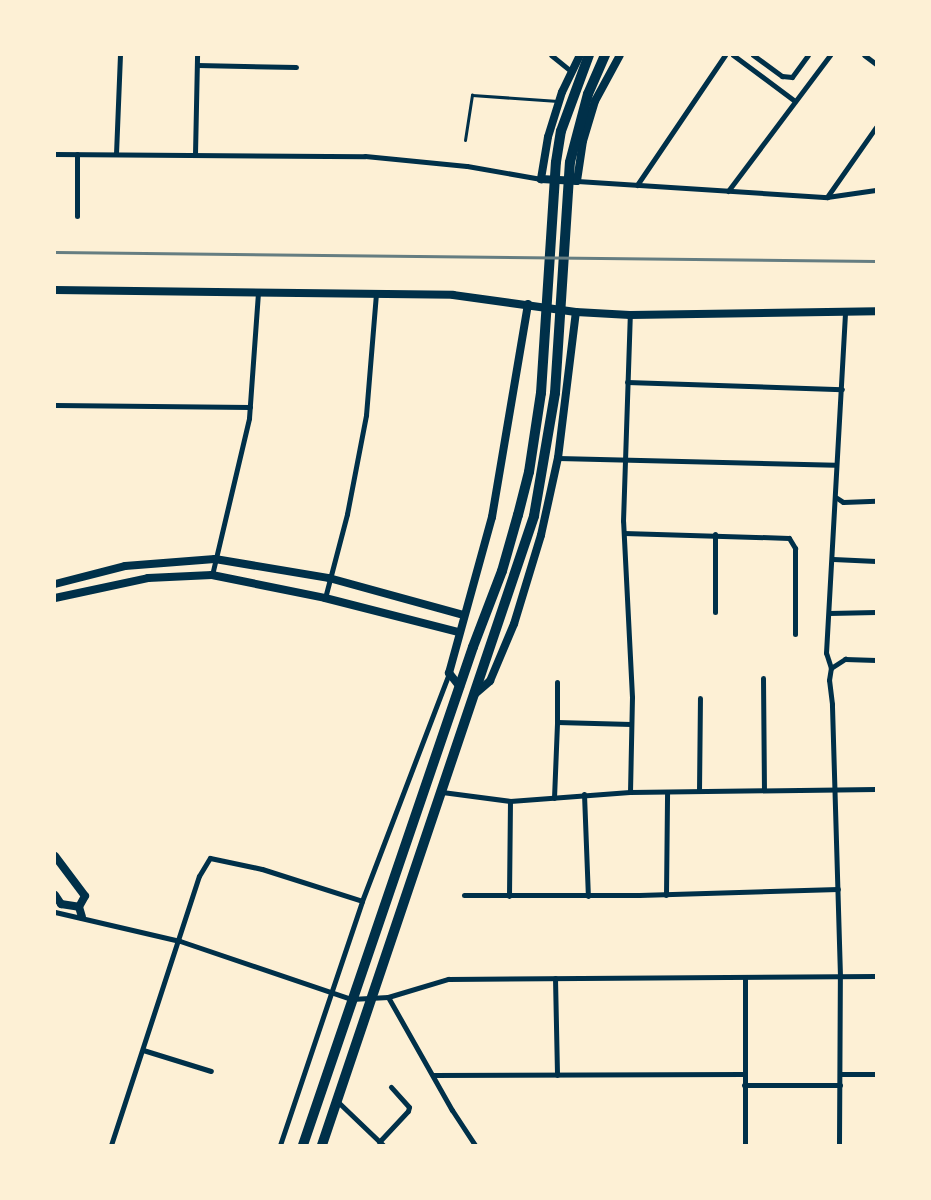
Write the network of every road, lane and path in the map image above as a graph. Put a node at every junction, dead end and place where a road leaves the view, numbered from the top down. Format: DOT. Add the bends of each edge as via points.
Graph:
graph roads {
  1 [pos="120,55"];
  2 [pos="197,55"];
  3 [pos="551,55"];
  4 [pos="580,55"];
  5 [pos="589,55"];
  6 [pos="605,55"];
  7 [pos="620,55"];
  8 [pos="725,55"];
  9 [pos="733,55"];
  10 [pos="753,55"];
  11 [pos="808,55"];
  12 [pos="830,55"];
  13 [pos="864,55"];
  14 [pos="876,64"];
  15 [pos="197,65"];
  16 [pos="296,67"];
  17 [pos="571,72"];
  18 [pos="559,101"];
  19 [pos="795,101"];
  20 [pos="876,128"];
  21 [pos="549,136"];
  22 [pos="465,140"];
  23 [pos="583,142"];
  24 [pos="55,154"];
  25 [pos="77,154"];
  26 [pos="116,154"];
  27 [pos="195,154"];
  28 [pos="541,179"];
  29 [pos="577,181"];
  30 [pos="637,185"];
  31 [pos="876,190"];
  32 [pos="728,191"];
  33 [pos="827,197"];
  34 [pos="77,216"];
  35 [pos="55,290"];
  36 [pos="258,292"];
  37 [pos="376,293"];
  38 [pos="528,304"];
  39 [pos="845,311"];
  40 [pos="876,311"];
  41 [pos="576,312"];
  42 [pos="630,315"];
  43 [pos="627,382"];
  44 [pos="842,389"];
  45 [pos="55,405"];
  46 [pos="250,407"];
  47 [pos="558,458"];
  48 [pos="624,462"];
  49 [pos="835,465"];
  50 [pos="837,498"];
  51 [pos="876,501"];
  52 [pos="624,533"];
  53 [pos="715,534"];
  54 [pos="215,559"];
  55 [pos="833,559"];
  56 [pos="876,561"];
  57 [pos="212,575"];
  58 [pos="329,578"];
  59 [pos="55,584"];
  60 [pos="55,598"];
  61 [pos="325,598"];
  62 [pos="715,612"];
  63 [pos="830,612"];
  64 [pos="876,612"];
  65 [pos="463,615"];
  66 [pos="458,632"];
  67 [pos="795,634"];
  68 [pos="876,660"];
  69 [pos="831,668"];
  70 [pos="449,673"];
  71 [pos="763,678"];
  72 [pos="557,682"];
  73 [pos="460,687"];
  74 [pos="473,696"];
  75 [pos="700,698"];
  76 [pos="557,722"];
  77 [pos="631,724"];
  78 [pos="876,789"];
  79 [pos="764,790"];
  80 [pos="835,790"];
  81 [pos="699,791"];
  82 [pos="442,792"];
  83 [pos="630,792"];
  84 [pos="667,792"];
  85 [pos="584,794"];
  86 [pos="554,798"];
  87 [pos="510,801"];
  88 [pos="55,856"];
  89 [pos="838,888"];
  90 [pos="55,895"];
  91 [pos="464,895"];
  92 [pos="666,895"];
  93 [pos="509,896"];
  94 [pos="588,896"];
  95 [pos="362,901"];
  96 [pos="79,908"];
  97 [pos="55,912"];
  98 [pos="82,917"];
  99 [pos="180,940"];
  100 [pos="840,976"];
  101 [pos="876,976"];
  102 [pos="745,977"];
  103 [pos="555,978"];
  104 [pos="333,993"];
  105 [pos="372,997"];
  106 [pos="388,997"];
  107 [pos="351,999"];
  108 [pos="143,1050"];
  109 [pos="211,1071"];
  110 [pos="744,1074"];
  111 [pos="840,1074"];
  112 [pos="876,1074"];
  113 [pos="433,1075"];
  114 [pos="557,1075"];
  115 [pos="744,1085"];
  116 [pos="840,1085"];
  117 [pos="392,1087"];
  118 [pos="337,1101"];
  119 [pos="381,1143"];
  120 [pos="111,1145"];
  121 [pos="280,1145"];
  122 [pos="303,1145"];
  123 [pos="322,1145"];
  124 [pos="475,1145"];
  125 [pos="745,1145"];
  126 [pos="839,1145"];
  1 -- 26 [label="street"];
  2 -- 15 [label="street"];
  3 -- 17 [label="street"];
  4 -- 17 [label="street"];
  5 -- 73 [label="highway" via="561,131 556,162 541,393 529,472 502,571"];
  6 -- 74 [label="highway" via="588,94 570,162 555,393 534,516"];
  7 -- 23 [label="street" via="595,101"];
  8 -- 30 [label="street"];
  9 -- 19 [label="street"];
  10 -- 11 [label="street" via="782,76 792,77"];
  12 -- 19 [label="street"];
  13 -- 14 [label="street"];
  15 -- 16 [label="street"];
  15 -- 27 [label="street"];
  17 -- 18 [label="street"];
  18 -- 21 [label="street"];
  18 -- 22 [label="lane" via="472,95"];
  19 -- 32 [label="street"];
  20 -- 33 [label="street"];
  21 -- 23 [label="street"];
  21 -- 28 [label="street"];
  23 -- 29 [label="street"];
  24 -- 25 [label="street"];
  25 -- 26 [label="street"];
  25 -- 34 [label="street"];
  26 -- 27 [label="street"];
  27 -- 28 [label="street" via="365,156 467,166"];
  28 -- 29 [label="street"];
  29 -- 30 [label="street"];
  30 -- 32 [label="street"];
  31 -- 33 [label="street"];
  32 -- 33 [label="street"];
  35 -- 36 [label="street"];
  36 -- 37 [label="street"];
  36 -- 46 [label="street"];
  37 -- 38 [label="street" via="453,295"];
  37 -- 58 [label="street" via="366,415 347,514"];
  38 -- 41 [label="street"];
  38 -- 65 [label="street" via="492,517"];
  39 -- 40 [label="street"];
  39 -- 42 [label="street"];
  39 -- 44 [label="street"];
  41 -- 42 [label="street"];
  41 -- 47 [label="street"];
  42 -- 43 [label="street"];
  43 -- 44 [label="street"];
  43 -- 48 [label="street"];
  44 -- 49 [label="street"];
  45 -- 46 [label="street"];
  46 -- 54 [label="street"];
  47 -- 48 [label="street"];
  47 -- 74 [label="street" via="541,535 514,624 490,681"];
  48 -- 49 [label="street"];
  48 -- 52 [label="street"];
  49 -- 50 [label="street"];
  50 -- 51 [label="street" via="843,502"];
  50 -- 55 [label="street"];
  52 -- 53 [label="street"];
  52 -- 77 [label="street"];
  53 -- 62 [label="street"];
  53 -- 67 [label="street" via="789,538 795,548"];
  54 -- 57 [label="street"];
  54 -- 58 [label="street"];
  54 -- 59 [label="street" via="125,566"];
  55 -- 56 [label="street"];
  55 -- 63 [label="street"];
  57 -- 60 [label="street" via="148,578"];
  57 -- 61 [label="street"];
  58 -- 61 [label="street"];
  58 -- 65 [label="street"];
  61 -- 66 [label="street"];
  63 -- 64 [label="street"];
  63 -- 69 [label="street" via="826,653"];
  65 -- 66 [label="street"];
  66 -- 70 [label="street"];
  68 -- 69 [label="street" via="845,660"];
  69 -- 80 [label="street"];
  70 -- 73 [label="street"];
  70 -- 95 [label="street"];
  71 -- 79 [label="street"];
  72 -- 76 [label="street"];
  73 -- 107 [label="highway"];
  74 -- 82 [label="highway"];
  75 -- 81 [label="street"];
  76 -- 77 [label="street"];
  76 -- 86 [label="street"];
  77 -- 83 [label="street"];
  78 -- 80 [label="street"];
  79 -- 80 [label="street"];
  79 -- 81 [label="street"];
  80 -- 89 [label="street"];
  81 -- 84 [label="street"];
  82 -- 87 [label="street"];
  82 -- 105 [label="highway"];
  83 -- 84 [label="street"];
  83 -- 85 [label="street"];
  84 -- 92 [label="street"];
  85 -- 86 [label="street"];
  85 -- 94 [label="street"];
  86 -- 87 [label="street"];
  87 -- 93 [label="street"];
  88 -- 96 [label="street" via="85,896"];
  89 -- 92 [label="street"];
  89 -- 100 [label="street"];
  90 -- 96 [label="street" via="61,904"];
  91 -- 93 [label="street"];
  92 -- 94 [label="street"];
  93 -- 94 [label="street"];
  95 -- 99 [label="street" via="262,869 210,858 199,876"];
  95 -- 104 [label="street"];
  96 -- 98 [label="street"];
  97 -- 98 [label="street"];
  98 -- 99 [label="street"];
  99 -- 104 [label="street"];
  99 -- 108 [label="street"];
  100 -- 101 [label="street"];
  100 -- 102 [label="street"];
  100 -- 111 [label="street"];
  102 -- 103 [label="street"];
  102 -- 110 [label="street"];
  103 -- 106 [label="street" via="448,979"];
  103 -- 114 [label="street"];
  104 -- 107 [label="street"];
  104 -- 121 [label="street"];
  105 -- 106 [label="street"];
  105 -- 107 [label="street"];
  105 -- 118 [label="highway"];
  106 -- 113 [label="street"];
  107 -- 122 [label="highway"];
  108 -- 109 [label="street"];
  108 -- 120 [label="street"];
  110 -- 114 [label="street"];
  110 -- 115 [label="street"];
  111 -- 112 [label="street"];
  111 -- 116 [label="street"];
  113 -- 114 [label="street"];
  113 -- 124 [label="street"];
  115 -- 116 [label="street"];
  115 -- 125 [label="street"];
  116 -- 126 [label="street"];
  117 -- 119 [label="street" via="409,1107"];
  118 -- 119 [label="street"];
  118 -- 123 [label="highway"];
}
